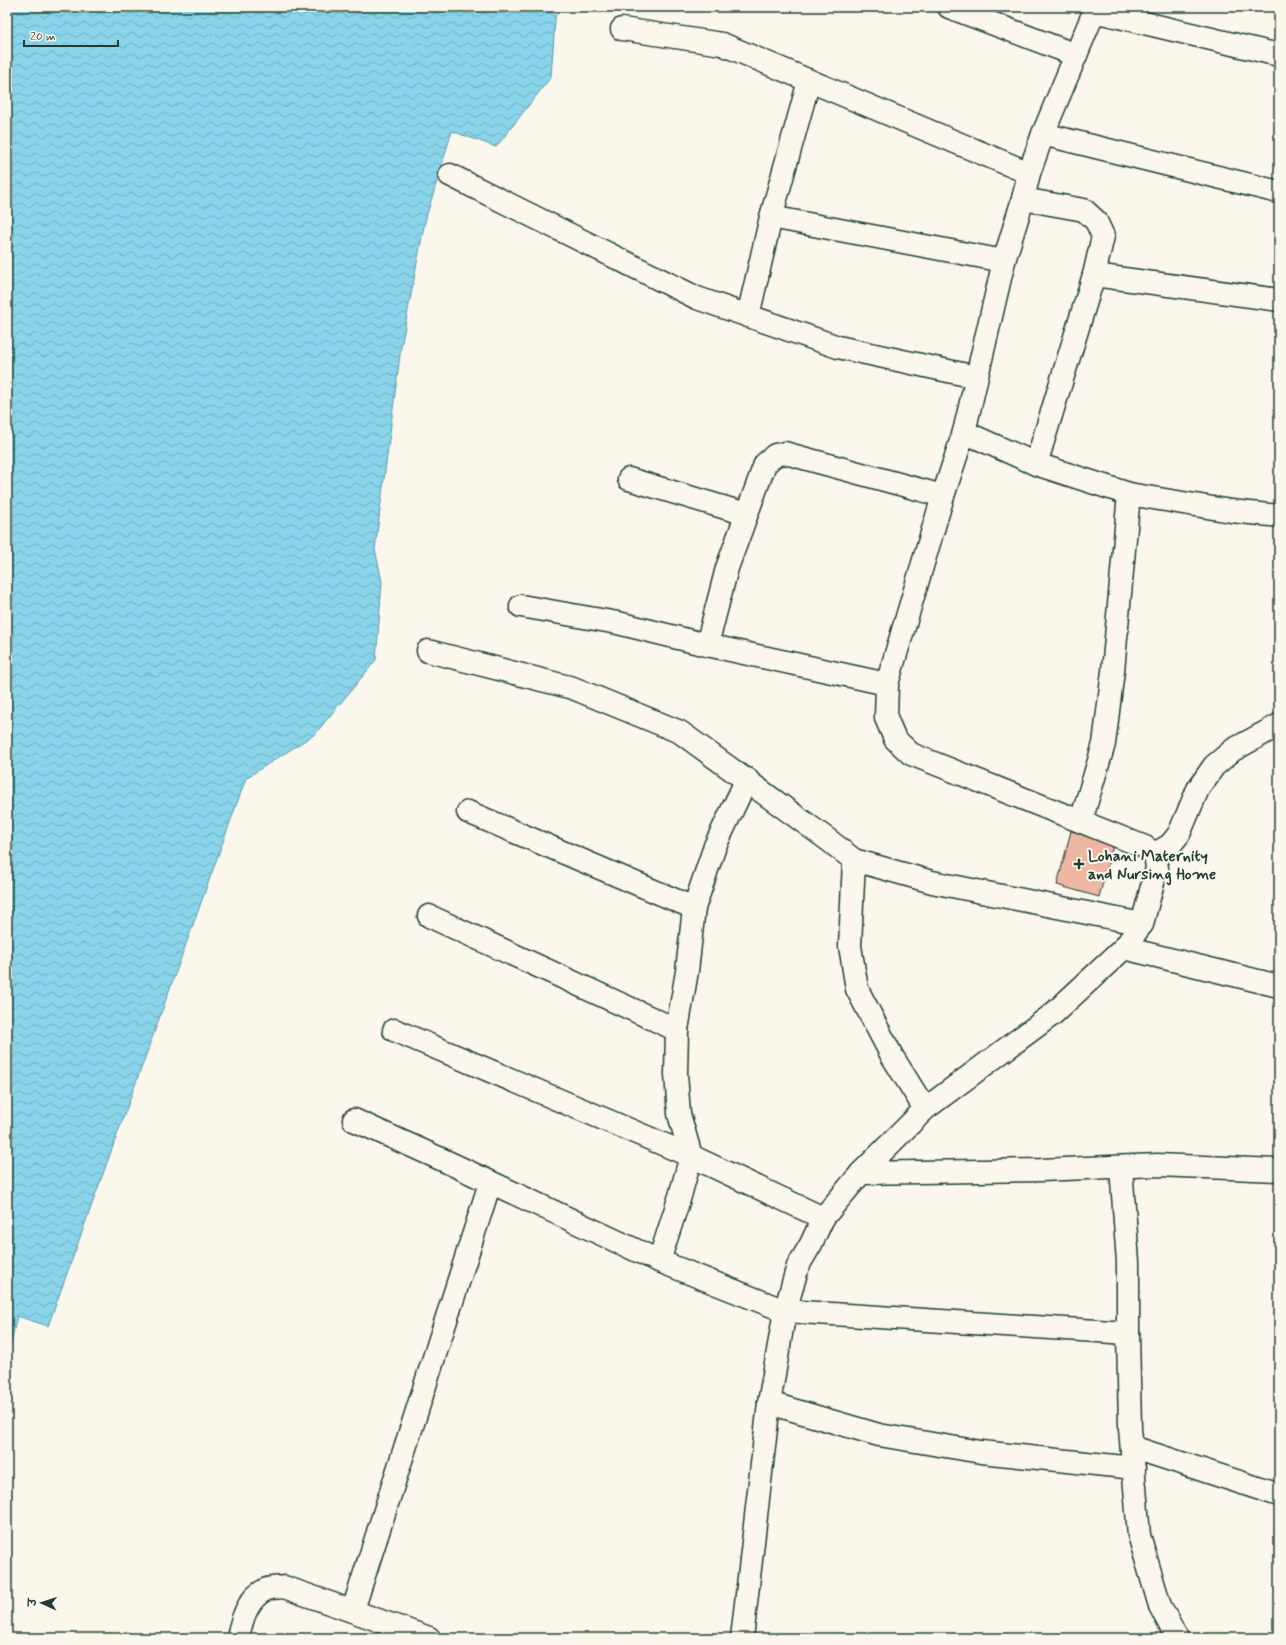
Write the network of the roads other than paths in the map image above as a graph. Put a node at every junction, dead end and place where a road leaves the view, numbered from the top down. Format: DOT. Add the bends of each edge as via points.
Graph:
graph roads {
  1 [pos="949,7"];
  2 [pos="1095,9"];
  3 [pos="622,29"];
  4 [pos="1076,55"];
  5 [pos="1279,55"];
  6 [pos="809,81"];
  7 [pos="1043,134"];
  8 [pos="1029,173"];
  9 [pos="450,175"];
  10 [pos="1279,192"];
  11 [pos="1023,199"];
  12 [pos="771,217"];
  13 [pos="1004,261"];
  14 [pos="1094,275"];
  15 [pos="1279,300"];
  16 [pos="748,316"];
  17 [pos="976,377"];
  18 [pos="964,432"];
  19 [pos="1036,464"];
  20 [pos="629,479"];
  21 [pos="1129,494"];
  22 [pos="943,496"];
  23 [pos="746,514"];
  24 [pos="1279,516"];
  25 [pos="521,606"];
  26 [pos="707,645"];
  27 [pos="428,652"];
  28 [pos="887,684"];
  29 [pos="1279,725"];
  30 [pos="747,779"];
  31 [pos="468,812"];
  32 [pos="1081,821"];
  33 [pos="1155,854"];
  34 [pos="854,860"];
  35 [pos="694,908"];
  36 [pos="429,916"];
  37 [pos="1142,924"];
  38 [pos="1124,948"];
  39 [pos="1279,986"];
  40 [pos="394,1030"];
  41 [pos="677,1030"];
  42 [pos="925,1110"];
  43 [pos="354,1120"];
  44 [pos="691,1156"];
  45 [pos="1121,1167"];
  46 [pos="1279,1170"];
  47 [pos="861,1173"];
  48 [pos="490,1182"];
  49 [pos="823,1218"];
  50 [pos="659,1261"];
  51 [pos="785,1311"];
  52 [pos="1128,1333"];
  53 [pos="769,1403"];
  54 [pos="1133,1458"];
  55 [pos="1279,1495"];
  56 [pos="353,1610"];
  57 [pos="418,1637"];
  58 [pos="238,1638"];
  59 [pos="742,1638"];
  60 [pos="1177,1638"];
  1 -- 4 [label="street"];
  2 -- 4 [label="street"];
  2 -- 5 [label="street"];
  3 -- 6 [label="street" via="722,44"];
  4 -- 7 [label="street"];
  6 -- 8 [label="street"];
  6 -- 12 [label="street"];
  7 -- 8 [label="street"];
  7 -- 10 [label="street"];
  8 -- 11 [label="street"];
  9 -- 16 [label="street" via="697,298"];
  11 -- 13 [label="street"];
  11 -- 14 [label="street" via="1084,210 1096,221 1103,236"];
  12 -- 13 [label="street"];
  12 -- 16 [label="street"];
  13 -- 17 [label="street"];
  14 -- 15 [label="street"];
  14 -- 19 [label="street"];
  16 -- 17 [label="street" via="838,347"];
  17 -- 18 [label="street"];
  18 -- 19 [label="street"];
  18 -- 22 [label="street"];
  19 -- 21 [label="street"];
  20 -- 23 [label="street"];
  21 -- 24 [label="street" via="1231,511"];
  21 -- 32 [label="street" via="1104,744"];
  22 -- 23 [label="street" via="785,453 775,455 765,464"];
  22 -- 28 [label="street"];
  23 -- 26 [label="street" via="727,568"];
  25 -- 26 [label="street" via="618,623"];
  26 -- 28 [label="street"];
  27 -- 30 [label="street" via="573,688 680,732"];
  28 -- 32 [label="street" via="886,718 895,739 911,754"];
  29 -- 33 [label="street" via="1233,750 1214,766 1198,789 1179,834 1170,845"];
  30 -- 34 [label="street"];
  30 -- 35 [label="street" via="715,846"];
  31 -- 35 [label="street"];
  32 -- 33 [label="street" via="1145,847"];
  33 -- 37 [label="street" via="1157,868"];
  34 -- 37 [label="street" via="932,882"];
  34 -- 42 [label="street" via="850,946 857,989 892,1056"];
  35 -- 41 [label="street"];
  36 -- 41 [label="street"];
  37 -- 38 [label="street"];
  38 -- 39 [label="street"];
  38 -- 42 [label="street" via="1053,1014"];
  40 -- 44 [label="street"];
  41 -- 44 [label="street" via="676,1074 679,1114"];
  42 -- 47 [label="street"];
  43 -- 48 [label="street"];
  44 -- 49 [label="street"];
  44 -- 50 [label="street"];
  45 -- 46 [label="street" via="1157,1165"];
  45 -- 47 [label="street"];
  45 -- 52 [label="street" via="1128,1262"];
  47 -- 49 [label="street"];
  48 -- 50 [label="street"];
  48 -- 56 [label="street"];
  49 -- 51 [label="street" via="798,1266"];
  50 -- 51 [label="street"];
  51 -- 52 [label="street"];
  51 -- 53 [label="street"];
  52 -- 54 [label="street"];
  53 -- 54 [label="street" via="879,1435 981,1452"];
  53 -- 59 [label="street"];
  54 -- 55 [label="street"];
  54 -- 60 [label="street" via="1139,1535 1160,1606"];
  56 -- 57 [label="street"];
  56 -- 58 [label="street" via="284,1587 265,1590 251,1601"];
}
